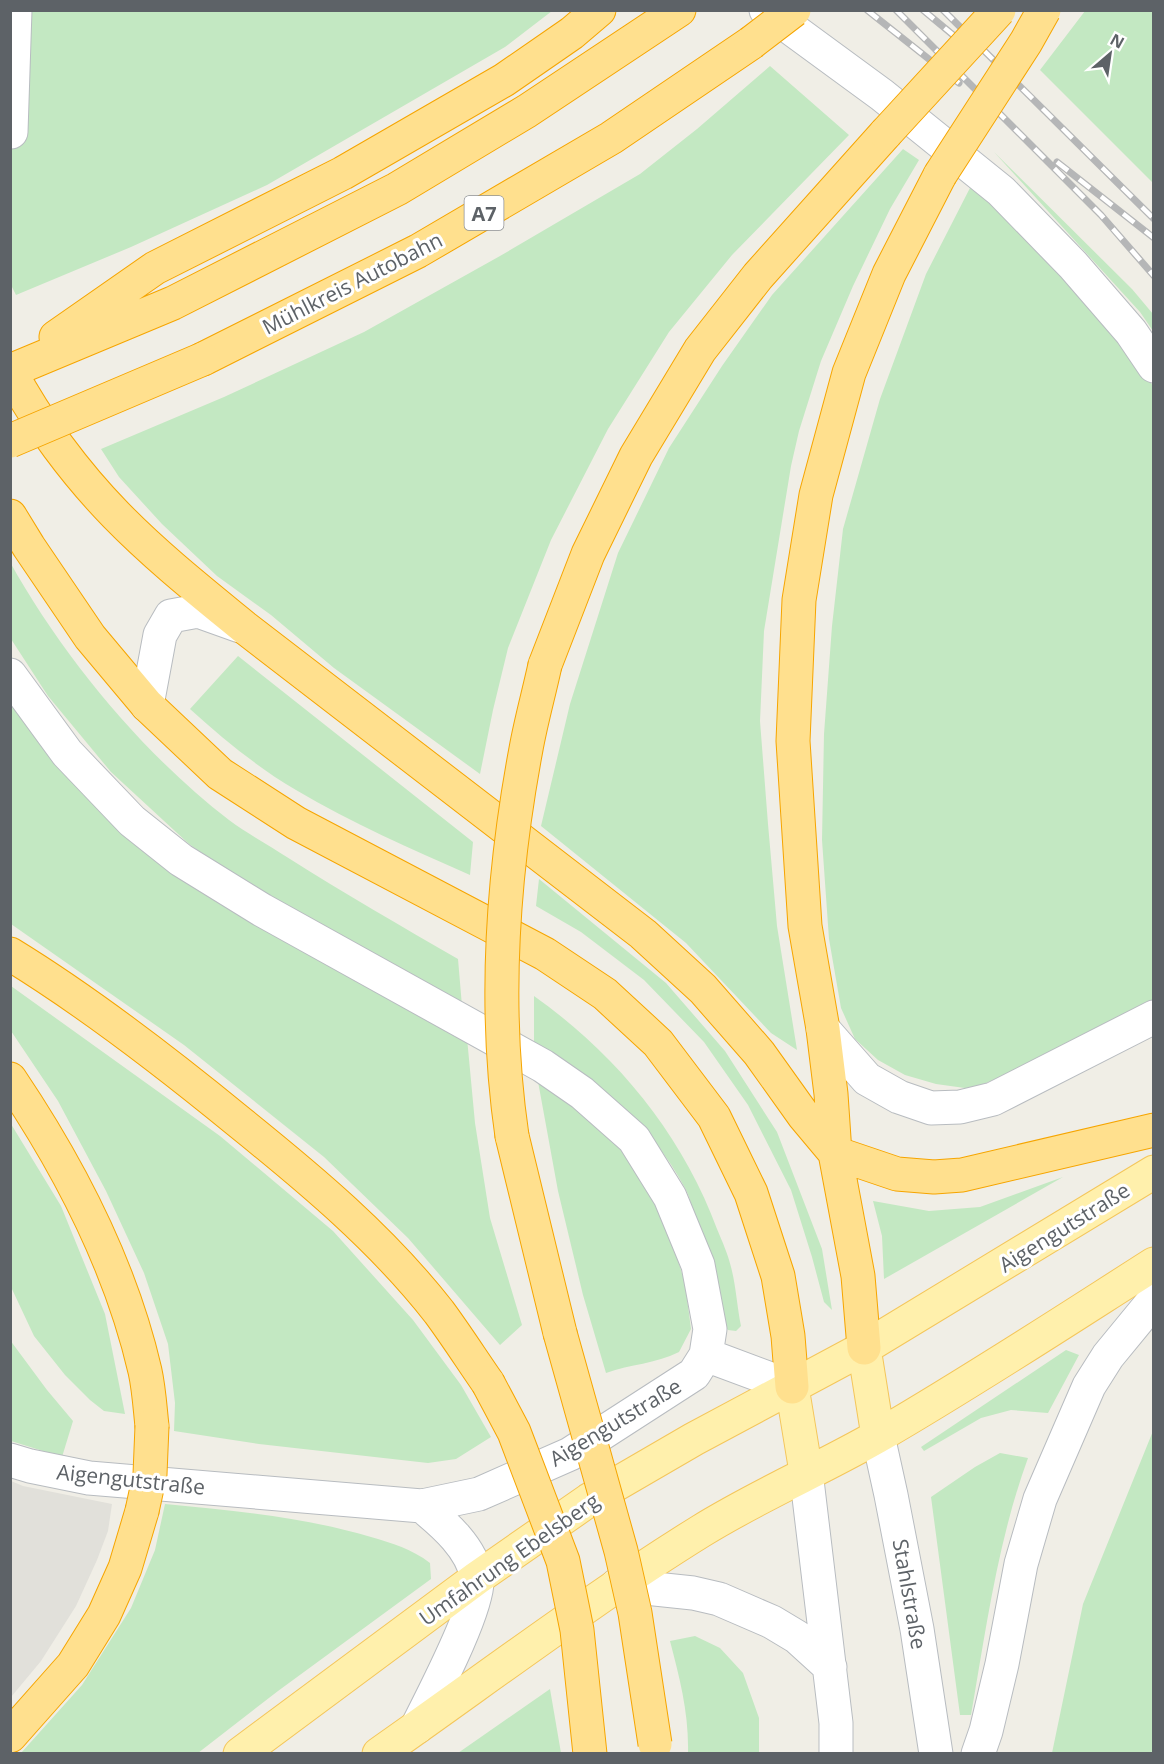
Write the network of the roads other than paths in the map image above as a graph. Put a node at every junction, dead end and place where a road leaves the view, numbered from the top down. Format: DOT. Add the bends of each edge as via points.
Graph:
graph roads {
  1 [pos="15,10"];
  2 [pos="599,10"];
  3 [pos="679,10"];
  4 [pos="766,10"];
  5 [pos="794,10"];
  6 [pos="999,10"];
  7 [pos="1044,10"];
  8 [pos="11,132"];
  9 [pos="1154,366"];
  10 [pos="10,371"];
  11 [pos="10,441"];
  12 [pos="10,516"];
  13 [pos="244,627"];
  14 [pos="10,675"];
  15 [pos="147,705"];
  16 [pos="10,954"];
  17 [pos="1154,1017"];
  18 [pos="823,1029"];
  19 [pos="10,1079"];
  20 [pos="1154,1130"];
  21 [pos="835,1153"];
  22 [pos="1154,1172"];
  23 [pos="1154,1264"];
  24 [pos="1154,1300"];
  25 [pos="864,1348"];
  26 [pos="706,1356"];
  27 [pos="792,1386"];
  28 [pos="878,1436"];
  29 [pos="10,1460"];
  30 [pos="806,1472"];
  31 [pos="422,1506"];
  32 [pos="477,1578"];
  33 [pos="617,1585"];
  34 [pos="830,1667"];
  35 [pos="417,1727"];
  36 [pos="10,1736"];
  37 [pos="655,1749"];
  38 [pos="240,1754"];
  39 [pos="378,1754"];
  40 [pos="590,1754"];
  41 [pos="836,1754"];
  42 [pos="936,1754"];
  43 [pos="978,1754"];
  1 -- 8 [label="street"];
  2 -- 10 [label="highway" via="504,80 343,173 154,268"];
  3 -- 10 [label="highway" via="527,111 397,189 173,303"];
  4 -- 9 [label="street" via="882,95 1001,191 1080,273 1131,332"];
  5 -- 11 [label="highway, Mühlkreis Autobahn / A7, bridge" via="611,138 418,251 203,359"];
  6 -- 37 [label="highway, bridge" via="758,276 700,350 636,456 588,554 545,665 526,748 508,867 502,944 501,1019 507,1102 560,1333 621,1551 637,1625"];
  7 -- 18 [label="highway, bridge" via="940,175 889,274 849,373 816,495 799,600 793,741 805,926"];
  10 -- 13 [label="highway" via="27,403 115,515"];
  12 -- 15 [label="highway" via="90,638"];
  13 -- 15 [label="street" via="198,611 171,616 160,635"];
  13 -- 21 [label="highway" via="643,934 704,989 759,1053"];
  14 -- 26 [label="street" via="67,753 132,821 181,860 262,910 543,1066 582,1093 634,1139 670,1197 698,1265 710,1329"];
  15 -- 27 [label="highway" via="220,774 296,823 545,954 604,994 658,1043 714,1117 751,1193 778,1276"];
  16 -- 40 [label="highway, bridge" via="207,1095 314,1182 378,1243 438,1312 488,1383 514,1432 563,1562 577,1630"];
  17 -- 18 [label="street" via="993,1099 960,1107 931,1108 899,1097 867,1079"];
  18 -- 21 [label="highway"];
  19 -- 36 [label="highway, bridge" via="105,1248 129,1311 146,1374 152,1426 150,1474 142,1511 125,1568 104,1615 74,1665"];
  20 -- 21 [label="highway" via="962,1175 897,1174"];
  21 -- 25 [label="highway" via="858,1276"];
  22 -- 25 [label="main road, Aigengutstraße"];
  23 -- 28 [label="main road"];
  24 -- 43 [label="street" via="1089,1386 1040,1499 1021,1564 1002,1664"];
  25 -- 27 [label="main road, Aigengutstraße"];
  25 -- 28 [label="main road"];
  26 -- 27 [label="street"];
  26 -- 31 [label="street, Aigengutstraße" via="694,1374 570,1454 479,1494"];
  27 -- 30 [label="main road"];
  27 -- 32 [label="main road, Umfahrung Ebelsberg" via="589,1500"];
  28 -- 30 [label="main road"];
  28 -- 42 [label="street, Stahlstraße" via="917,1629"];
  29 -- 31 [label="street, Aigengutstraße" via="89,1478"];
  30 -- 33 [label="main road" via="735,1510"];
  30 -- 34 [label="street"];
  31 -- 32 [label="street" via="445,1524 469,1556"];
  32 -- 35 [label="street" via="476,1596 456,1646"];
  32 -- 38 [label="main road, Umfahrung Ebelsberg"];
  33 -- 34 [label="street" via="719,1599 797,1637"];
  33 -- 35 [label="main road"];
  34 -- 41 [label="street"];
  35 -- 39 [label="main road"];
}
